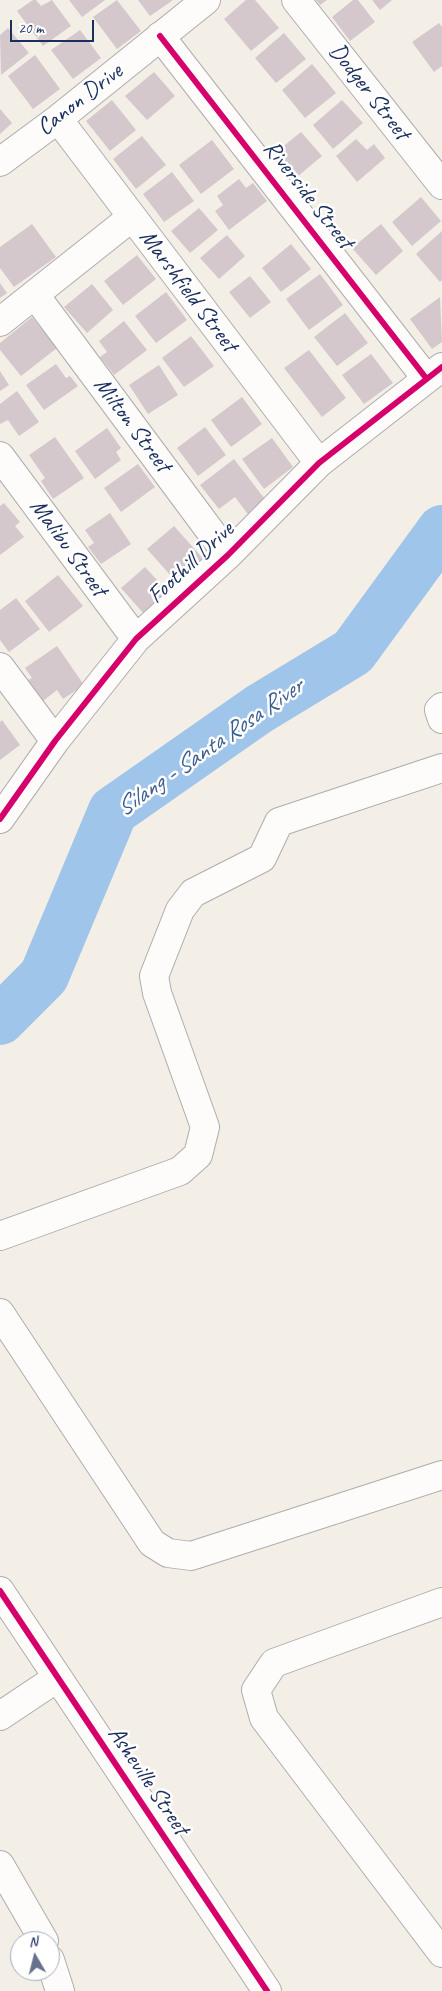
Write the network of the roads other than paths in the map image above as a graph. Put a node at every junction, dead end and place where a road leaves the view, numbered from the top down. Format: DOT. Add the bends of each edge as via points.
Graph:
graph roads {
  1 [pos="206,0"];
  2 [pos="296,0"];
  3 [pos="160,36"];
  4 [pos="58,119"];
  5 [pos="0,162"];
  6 [pos="442,185"];
  7 [pos="132,217"];
  8 [pos="35,295"];
  9 [pos="0,322"];
  10 [pos="434,373"];
  11 [pos="0,456"];
  12 [pos="319,463"];
  13 [pos="228,555"];
  14 [pos="136,639"];
  15 [pos="0,667"];
  16 [pos="442,707"];
  17 [pos="442,719"];
  18 [pos="55,742"];
  19 [pos="442,768"];
  20 [pos="0,819"];
  21 [pos="0,1236"];
  22 [pos="0,1313"];
  23 [pos="442,1475"];
  24 [pos="0,1591"];
  25 [pos="442,1602"];
  26 [pos="57,1678"];
  27 [pos="0,1716"];
  28 [pos="0,1865"];
  29 [pos="38,1931"];
  30 [pos="442,1953"];
  31 [pos="264,1989"];
  1 -- 3 [label="street, Canon Drive"];
  2 -- 6 [label="street, Dodger Street"];
  3 -- 4 [label="street, Canon Drive"];
  3 -- 10 [label="street, Riverside Street"];
  4 -- 5 [label="street, Canon Drive"];
  4 -- 7 [label="street, Marshfield Street"];
  7 -- 8 [label="street"];
  7 -- 12 [label="street, Marshfield Street"];
  8 -- 9 [label="street"];
  8 -- 13 [label="street, Milton Street"];
  10 -- 12 [label="street, Foothill Drive"];
  11 -- 14 [label="street, Malibu Street"];
  12 -- 13 [label="street, Foothill Drive"];
  13 -- 14 [label="street, Foothill Drive"];
  14 -- 18 [label="street, Foothill Drive"];
  15 -- 18 [label="street"];
  16 -- 17 [label="street" via="439,710"];
  18 -- 20 [label="street, Foothill Drive"];
  19 -- 21 [label="street" via="279,822 262,858 194,893 180,910 154,976 157,993 205,1127 198,1155 180,1171"];
  22 -- 23 [label="street" via="152,1543 168,1553 191,1556"];
  24 -- 26 [label="street, Asheville Street"];
  25 -- 30 [label="street" via="274,1663 256,1690 264,1718"];
  26 -- 27 [label="street"];
  26 -- 31 [label="street, Asheville Street"];
  28 -- 29 [label="street"];
}
